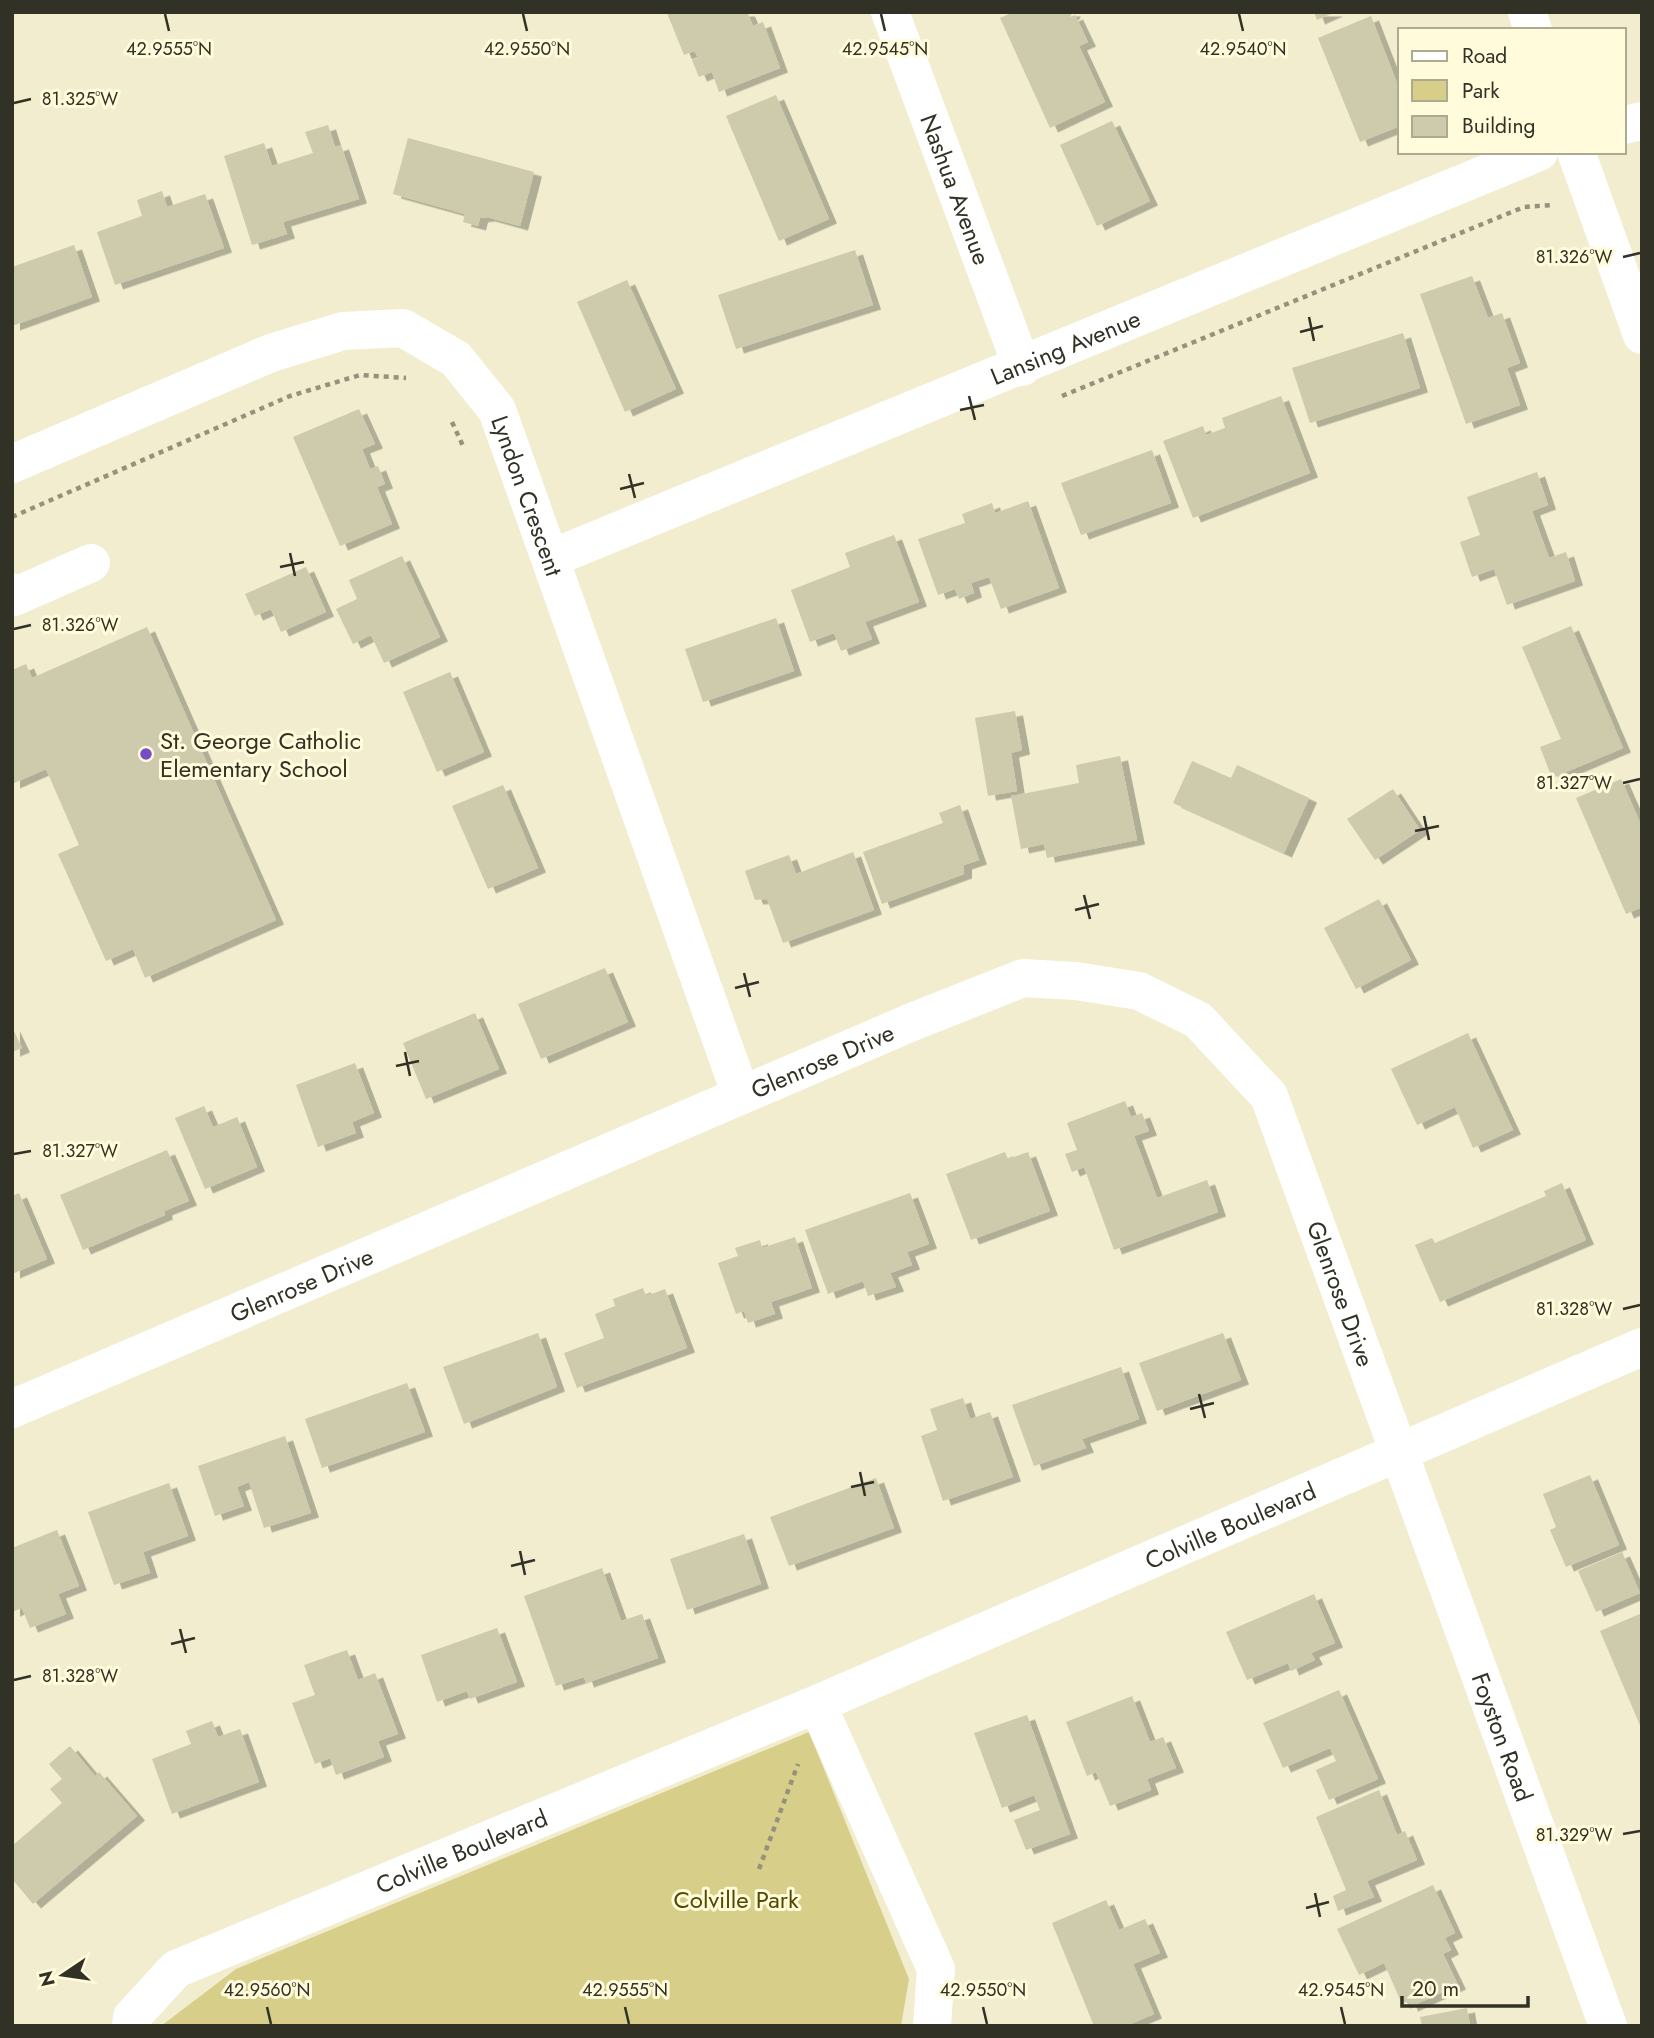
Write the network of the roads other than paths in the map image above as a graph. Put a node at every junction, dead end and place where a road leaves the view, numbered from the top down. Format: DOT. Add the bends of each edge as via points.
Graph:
graph roads {
  1 [pos="890,12"];
  2 [pos="1534,154"];
  3 [pos="1577,154"];
  4 [pos="1642,335"];
  5 [pos="1022,367"];
  6 [pos="12,464"];
  7 [pos="552,558"];
  8 [pos="91,563"];
  9 [pos="12,592"];
  10 [pos="741,1096"];
  11 [pos="1642,1348"];
  12 [pos="12,1409"];
  13 [pos="1397,1451"];
  14 [pos="817,1704"];
  15 [pos="131,2026"];
  16 [pos="932,2026"];
  17 [pos="1608,2026"];
  1 -- 5 [label="street, Nashua Avenue"];
  2 -- 5 [label="street, Lansing Avenue"];
  3 -- 4 [label="street"];
  5 -- 7 [label="street, Lansing Avenue"];
  6 -- 7 [label="street, Lyndon Crescent" via="271,353 343,331 403,328 456,359 497,410"];
  7 -- 10 [label="street, Lyndon Crescent"];
  8 -- 9 [label="street" via="14,597"];
  10 -- 12 [label="street, Glenrose Drive"];
  10 -- 13 [label="street, Glenrose Drive" via="1023,978 1139,991 1198,1020 1269,1096"];
  11 -- 13 [label="street, Colville Boulevard"];
  13 -- 14 [label="street, Colville Boulevard"];
  13 -- 17 [label="street, Foyston Road"];
  14 -- 15 [label="street, Colville Boulevard" via="176,1969 132,2017"];
  14 -- 16 [label="street" via="936,1969"];
}
